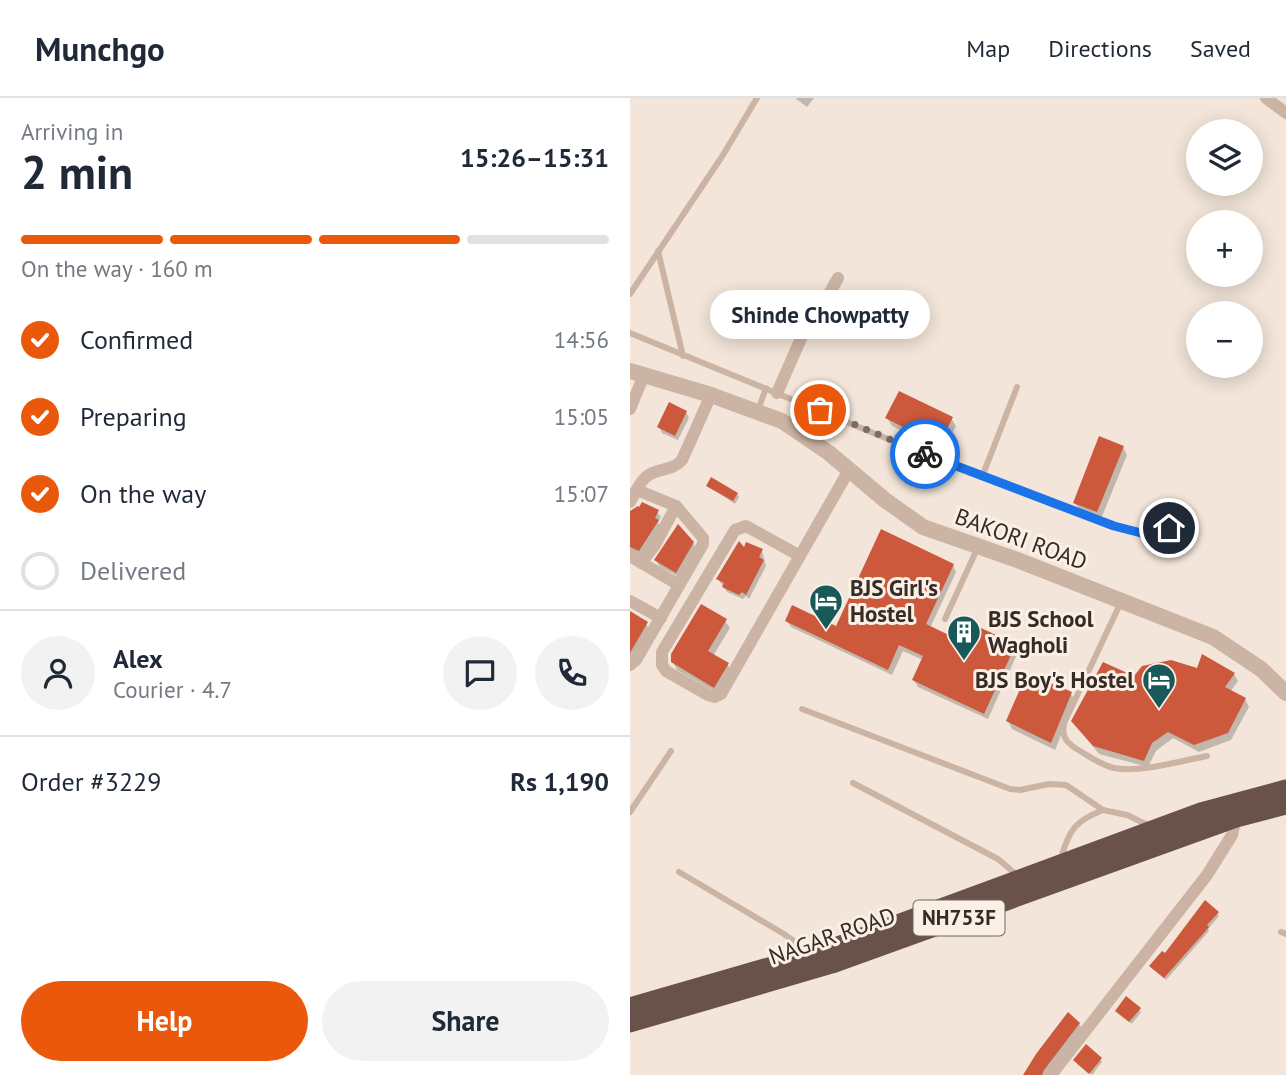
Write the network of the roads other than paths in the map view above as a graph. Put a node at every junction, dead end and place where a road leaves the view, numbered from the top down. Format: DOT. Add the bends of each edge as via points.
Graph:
graph roads {
  1 [pos="757,98"];
  2 [pos="1266,98"];
  3 [pos="1286,113"];
  4 [pos="658,251"];
  5 [pos="838,278"];
  6 [pos="630,294"];
  7 [pos="630,333"];
  8 [pos="683,356"];
  9 [pos="637,373"];
  10 [pos="1017,387"];
  11 [pos="771,391"];
  12 [pos="711,395"];
  13 [pos="630,409"];
  14 [pos="757,412"];
  15 [pos="849,470"];
  16 [pos="982,477"];
  17 [pos="633,496"];
  18 [pos="676,506"];
  19 [pos="1169,528"];
  20 [pos="978,546"];
  21 [pos="800,556"];
  22 [pos="636,559"];
  23 [pos="680,585"];
  24 [pos="630,601"];
  25 [pos="1121,601"];
  26 [pos="660,618"];
  27 [pos="945,618"];
  28 [pos="630,665"];
  29 [pos="1286,693"];
  30 [pos="802,709"];
  31 [pos="671,751"];
  32 [pos="1207,756"];
  33 [pos="853,783"];
  34 [pos="1286,789"];
  35 [pos="1286,804"];
  36 [pos="1103,810"];
  37 [pos="630,812"];
  38 [pos="1236,818"];
  39 [pos="1155,829"];
  40 [pos="1059,864"];
  41 [pos="679,872"];
  42 [pos="1021,878"];
  43 [pos="812,955"];
  44 [pos="630,1007"];
  45 [pos="630,1023"];
  46 [pos="1051,1075"];
  1 -- 4 [label="lane"];
  2 -- 3 [label="street"];
  4 -- 6 [label="lane"];
  4 -- 8 [label="lane"];
  5 -- 11 [label="street" via="810,318"];
  7 -- 8 [label="lane"];
  8 -- 11 [label="lane"];
  9 -- 12 [label="street, BAKORI ROAD"];
  9 -- 13 [label="street"];
  10 -- 16 [label="lane"];
  11 -- 14 [label="lane"];
  11 -- 16 [label="lane"];
  12 -- 14 [label="street, BAKORI ROAD"];
  12 -- 17 [label="street" via="677,467 645,478"];
  14 -- 15 [label="street, BAKORI ROAD" via="804,434"];
  15 -- 20 [label="street, BAKORI ROAD" via="923,527"];
  15 -- 21 [label="street"];
  16 -- 19 [label="lane" via="1141,534"];
  17 -- 18 [label="street"];
  18 -- 22 [label="street" via="654,545"];
  18 -- 23 [label="street" via="703,538"];
  20 -- 25 [label="street, BAKORI ROAD"];
  20 -- 27 [label="lane"];
  21 -- 21 [label="street" via="721,694 708,695 666,671 662,652 735,530 746,526"];
  22 -- 23 [label="street"];
  23 -- 26 [label="street"];
  24 -- 26 [label="street"];
  25 -- 29 [label="street, BAKORI ROAD" via="1213,637 1261,669"];
  25 -- 32 [label="lane" via="1065,720 1064,737 1114,768"];
  26 -- 28 [label="street"];
  30 -- 36 [label="lane" via="1010,789 1066,785"];
  31 -- 37 [label="lane"];
  33 -- 42 [label="lane" via="998,859"];
  34 -- 39 [label="highway, NAGAR ROAD / NH753F"];
  35 -- 38 [label="highway, NAGAR ROAD / NH753F"];
  36 -- 39 [label="lane" via="1127,815"];
  36 -- 40 [label="lane" via="1076,824"];
  38 -- 45 [label="highway, NAGAR ROAD / NH753F" via="832,964"];
  38 -- 46 [label="street" via="1232,835 1207,875"];
  39 -- 40 [label="highway, NAGAR ROAD / NH753F"];
  40 -- 42 [label="highway, NAGAR ROAD / NH753F"];
  41 -- 43 [label="lane"];
  42 -- 43 [label="highway, NAGAR ROAD / NH753F"];
  43 -- 44 [label="highway, NAGAR ROAD / NH753F"];
}
